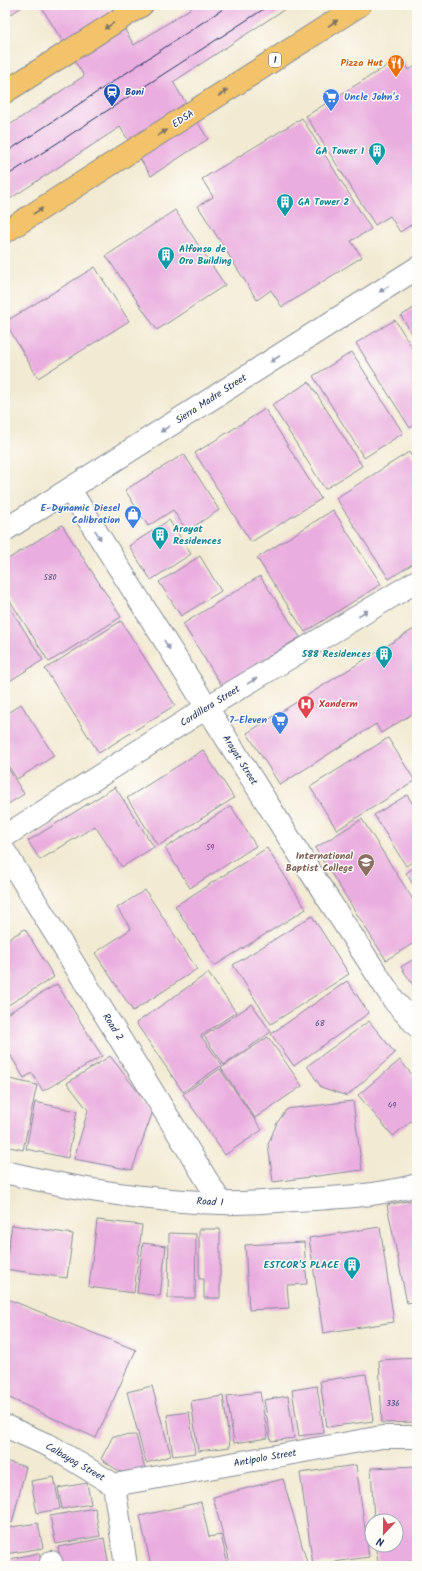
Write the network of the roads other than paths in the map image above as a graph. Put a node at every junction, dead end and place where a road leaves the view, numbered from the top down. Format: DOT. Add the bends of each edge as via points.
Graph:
graph roads {
  1 [pos="142,5"];
  2 [pos="360,5"];
  3 [pos="5,92"];
  4 [pos="5,232"];
  5 [pos="417,268"];
  6 [pos="70,490"];
  7 [pos="5,530"];
  8 [pos="417,581"];
  9 [pos="206,708"];
  10 [pos="5,836"];
  11 [pos="5,852"];
  12 [pos="417,1026"];
  13 [pos="5,1172"];
  14 [pos="417,1185"];
  15 [pos="221,1203"];
  16 [pos="5,1426"];
  17 [pos="417,1437"];
  18 [pos="114,1485"];
  19 [pos="126,1566"];
  1 -- 3 [label="highway, one-way"];
  4 -- 2 [label="highway, EDSA / 1, one-way"];
  5 -- 6 [label="street, Sierra Madre Street, one-way"];
  6 -- 7 [label="street, Sierra Madre Street"];
  6 -- 9 [label="street, Arayat Street, one-way"];
  9 -- 8 [label="street, Cordillera Street, one-way"];
  9 -- 10 [label="street, Cordillera Street"];
  9 -- 12 [label="street, Arayat Street" via="395,1002"];
  11 -- 15 [label="street, Road 2"];
  13 -- 15 [label="street, Road 1" via="44,1182 119,1195"];
  14 -- 15 [label="street, Road 1" via="396,1191 338,1198"];
  16 -- 18 [label="street, Calbayog Street" via="52,1447"];
  17 -- 18 [label="street, Antipolo Street" via="382,1437"];
  18 -- 19 [label="street, Calbayog Street"];
}
